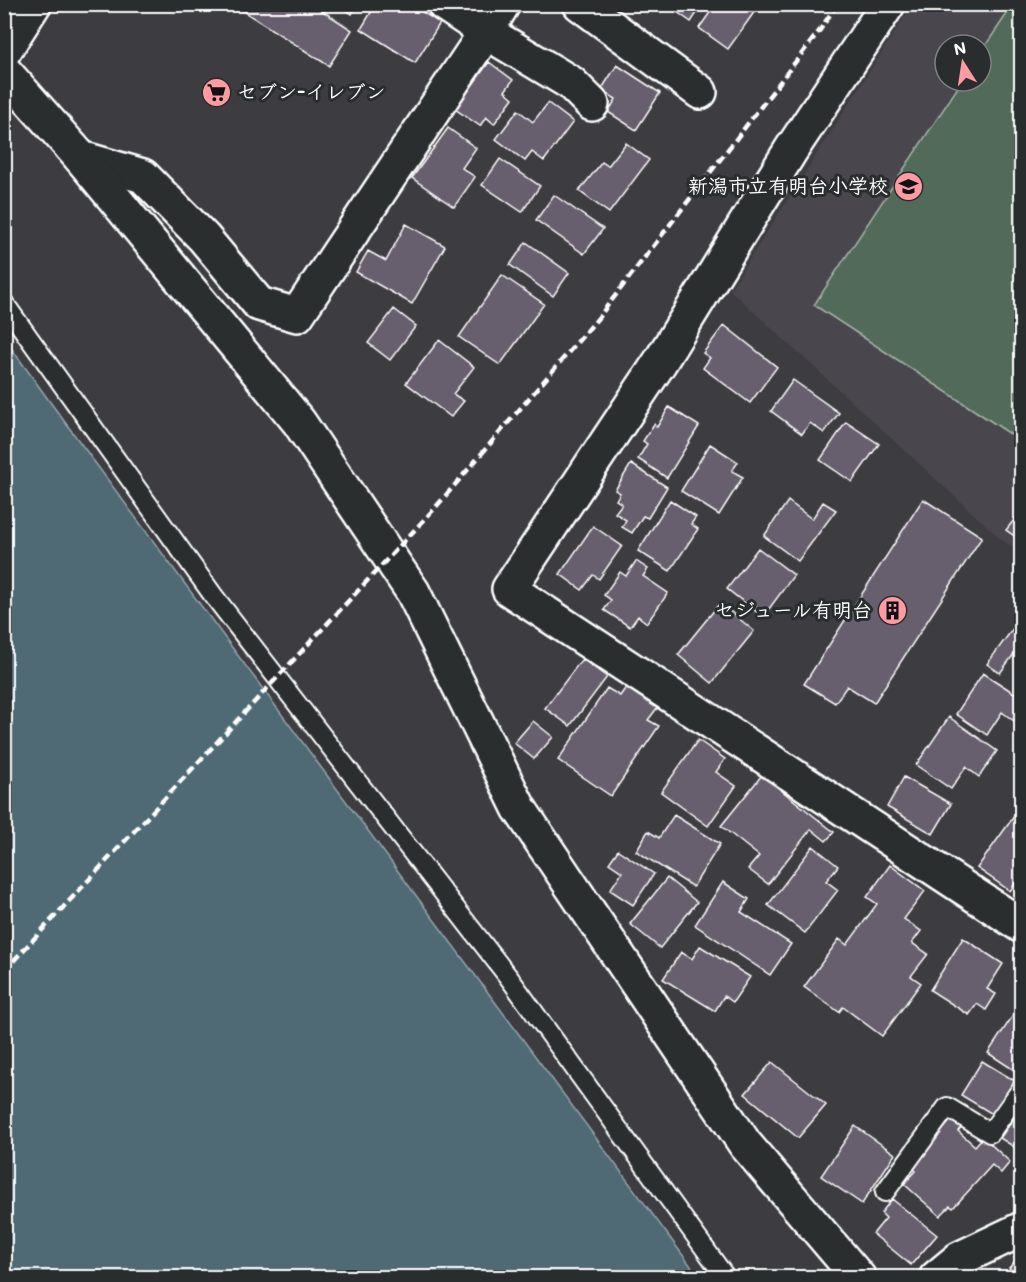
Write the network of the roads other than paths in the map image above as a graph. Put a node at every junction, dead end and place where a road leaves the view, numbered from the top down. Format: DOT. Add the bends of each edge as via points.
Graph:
graph roads {
  1 [pos="34,4"];
  2 [pos="444,4"];
  3 [pos="503,4"];
  4 [pos="579,4"];
  5 [pos="888,4"];
  6 [pos="486,32"];
  7 [pos="4,51"];
  8 [pos="4,71"];
  9 [pos="700,92"];
  10 [pos="592,104"];
  11 [pos="81,158"];
  12 [pos="4,303"];
  13 [pos="1022,926"];
  14 [pos="1022,1088"];
  15 [pos="885,1192"];
  16 [pos="1022,1229"];
  17 [pos="726,1278"];
  18 [pos="859,1278"];
  19 [pos="936,1278"];
  1 -- 7 [label="street"];
  2 -- 6 [label="street"];
  3 -- 6 [label="street"];
  4 -- 9 [label="street"];
  5 -- 13 [label="street" via="791,150 660,362 509,589"];
  6 -- 10 [label="street" via="571,83"];
  6 -- 11 [label="street" via="297,315 259,304 204,238 142,176"];
  8 -- 11 [label="street"];
  11 -- 18 [label="street" via="299,422 413,591 519,808 745,1144"];
  12 -- 17 [label="lane" via="213,595 510,979"];
  14 -- 15 [label="lane" via="990,1133 947,1107"];
  16 -- 19 [label="street" via="959,1259"];
}
